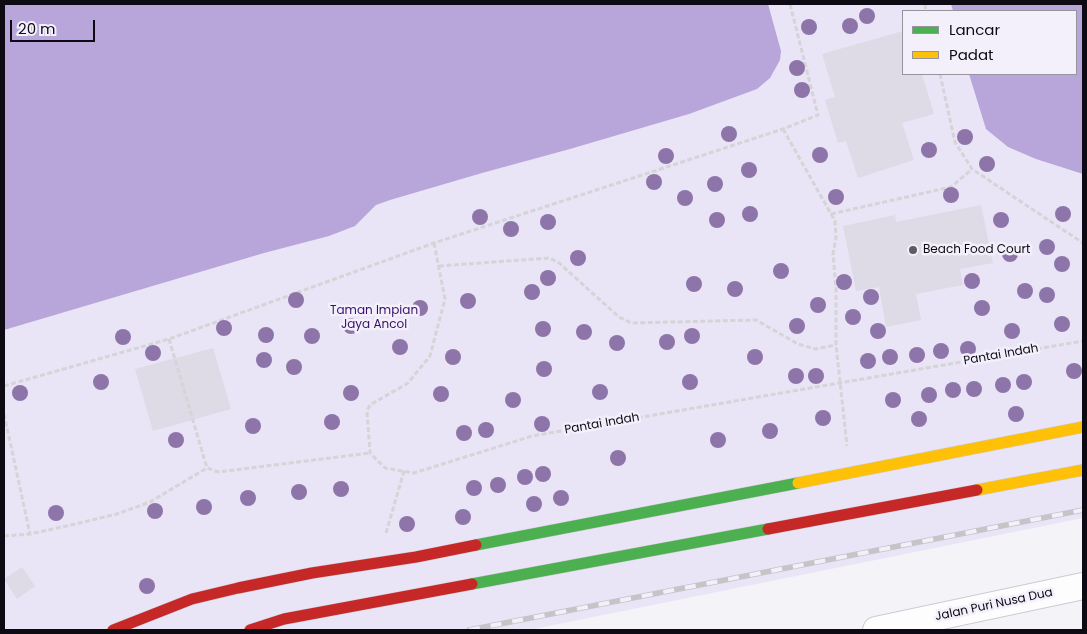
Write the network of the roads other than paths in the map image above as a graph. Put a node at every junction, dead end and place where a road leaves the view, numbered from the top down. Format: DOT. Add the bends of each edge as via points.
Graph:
graph roads {
  1 [pos="1083,427"];
  2 [pos="1083,470"];
  3 [pos="1083,586"];
  4 [pos="113,630"];
  5 [pos="250,630"];
  6 [pos="876,630"];
  1 -- 4 [label="street" via="472,546 312,573 192,599"];
  2 -- 5 [label="street" via="284,619"];
  3 -- 6 [label="street, Jalan Puri Nusa Dua"];
}
